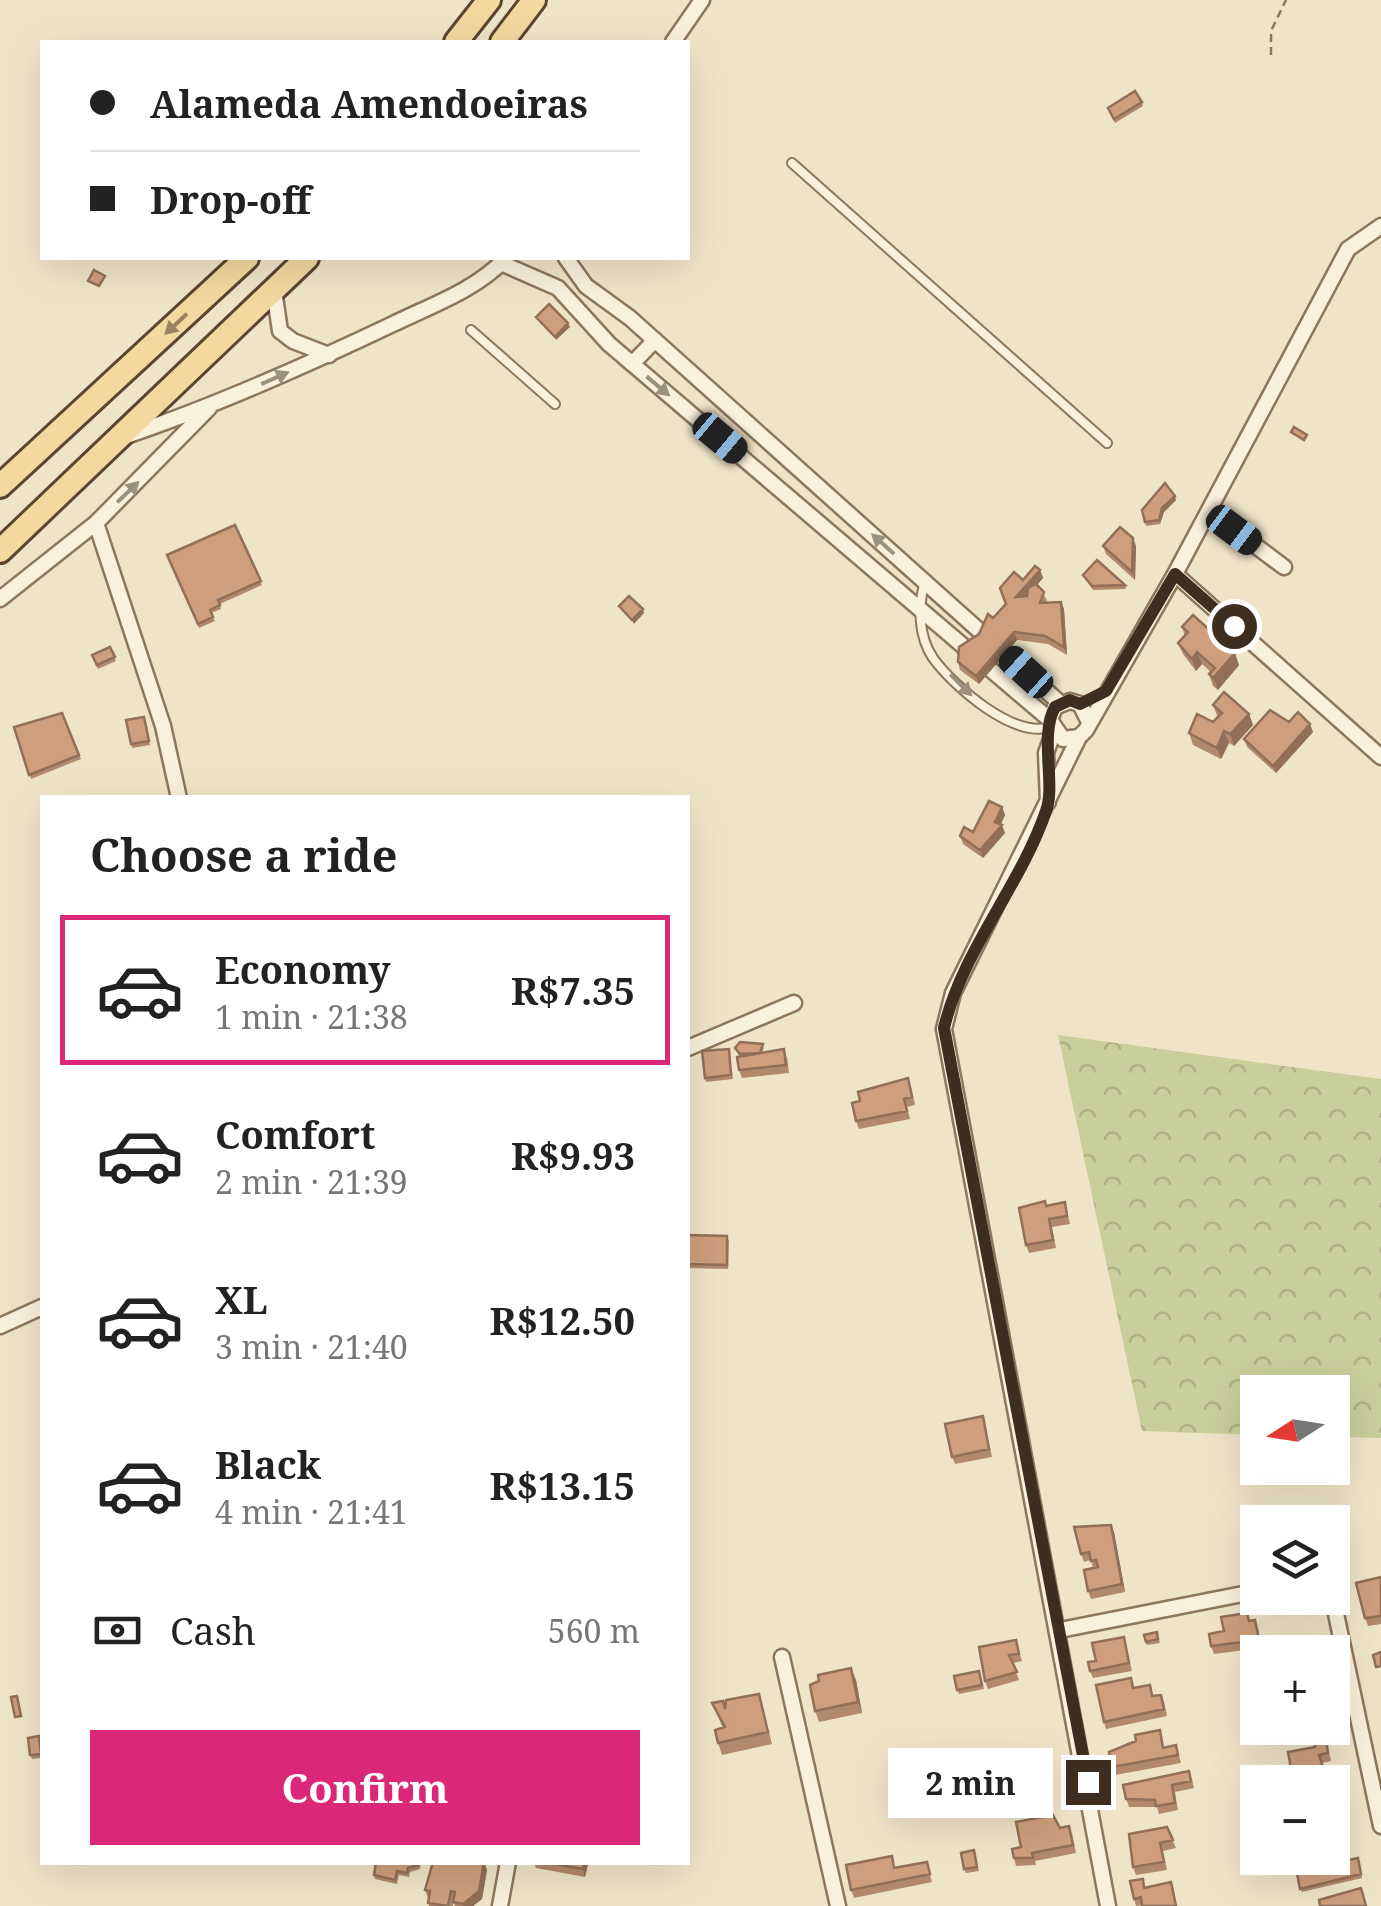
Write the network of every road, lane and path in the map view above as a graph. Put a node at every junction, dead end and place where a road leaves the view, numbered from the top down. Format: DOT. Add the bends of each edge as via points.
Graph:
graph roads {
  1 [pos="489,0"];
  2 [pos="534,0"];
  3 [pos="702,0"];
  4 [pos="1286,0"];
  5 [pos="458,40"];
  6 [pos="504,40"];
  7 [pos="673,40"];
  8 [pos="1270,55"];
  9 [pos="792,163"];
  10 [pos="1381,226"];
  11 [pos="246,260"];
  12 [pos="305,260"];
  13 [pos="504,260"];
  14 [pos="567,260"];
  15 [pos="274,290"];
  16 [pos="609,303"];
  17 [pos="590,322"];
  18 [pos="472,330"];
  19 [pos="655,340"];
  20 [pos="328,355"];
  21 [pos="632,364"];
  22 [pos="555,404"];
  23 [pos="210,407"];
  24 [pos="119,438"];
  25 [pos="1106,443"];
  26 [pos="0,486"];
  27 [pos="1209,511"];
  28 [pos="96,522"];
  29 [pos="0,551"];
  30 [pos="1284,567"];
  31 [pos="1175,574"];
  32 [pos="925,581"];
  33 [pos="0,599"];
  34 [pos="918,606"];
  35 [pos="957,610"];
  36 [pos="944,629"];
  37 [pos="1026,672"];
  38 [pos="1008,688"];
  39 [pos="1106,691"];
  40 [pos="1060,702"];
  41 [pos="1080,704"];
  42 [pos="1089,722"];
  43 [pos="1051,726"];
  44 [pos="1079,737"];
  45 [pos="1381,757"];
  46 [pos="179,795"];
  47 [pos="1048,808"];
  48 [pos="794,1003"];
  49 [pos="690,1047"];
  50 [pos="40,1308"];
  51 [pos="0,1326"];
  52 [pos="1240,1595"];
  53 [pos="1336,1615"];
  54 [pos="1060,1630"];
  55 [pos="782,1657"];
  56 [pos="1381,1826"];
  57 [pos="507,1865"];
  58 [pos="500,1906"];
  59 [pos="838,1906"];
  60 [pos="1108,1906"];
  1 -- 5 [label="main road"];
  2 -- 6 [label="main road"];
  3 -- 7 [label="street"];
  4 -- 8 [label="path" via="1271,31"];
  9 -- 25 [label="lane"];
  10 -- 27 [label="street" via="1348,249"];
  11 -- 26 [label="main road, one-way"];
  12 -- 15 [label="main road"];
  13 -- 17 [label="street" via="558,288"];
  13 -- 20 [label="street" via="470,286"];
  14 -- 16 [label="street"];
  15 -- 20 [label="street" via="280,331"];
  15 -- 24 [label="main road"];
  16 -- 17 [label="street"];
  16 -- 19 [label="street"];
  17 -- 21 [label="street"];
  18 -- 22 [label="lane"];
  19 -- 21 [label="street"];
  32 -- 19 [label="street, one-way"];
  23 -- 20 [label="street, one-way"];
  21 -- 34 [label="street, one-way"];
  23 -- 24 [label="street"];
  28 -- 23 [label="street, one-way"];
  24 -- 29 [label="main road"];
  27 -- 30 [label="street"];
  27 -- 31 [label="street"];
  28 -- 33 [label="street"];
  28 -- 46 [label="street"];
  31 -- 39 [label="street"];
  31 -- 45 [label="street"];
  32 -- 34 [label="lane"];
  32 -- 35 [label="street"];
  34 -- 36 [label="street"];
  34 -- 43 [label="lane, one-way" via="932,656 986,711 1040,731"];
  35 -- 36 [label="lane"];
  35 -- 37 [label="street"];
  36 -- 38 [label="street"];
  37 -- 38 [label="street"];
  37 -- 40 [label="street"];
  38 -- 43 [label="street"];
  39 -- 41 [label="street"];
  39 -- 42 [label="street"];
  40 -- 41 [label="street"];
  40 -- 43 [label="street"];
  41 -- 42 [label="street"];
  42 -- 44 [label="street"];
  43 -- 44 [label="street" via="1063,738"];
  43 -- 47 [label="street"];
  44 -- 47 [label="street"];
  47 -- 54 [label="street" via="952,993 944,1028"];
  48 -- 49 [label="street"];
  50 -- 51 [label="street"];
  52 -- 54 [label="street"];
  53 -- 56 [label="street"];
  54 -- 60 [label="street"];
  55 -- 59 [label="street"];
  57 -- 58 [label="street"];
}
